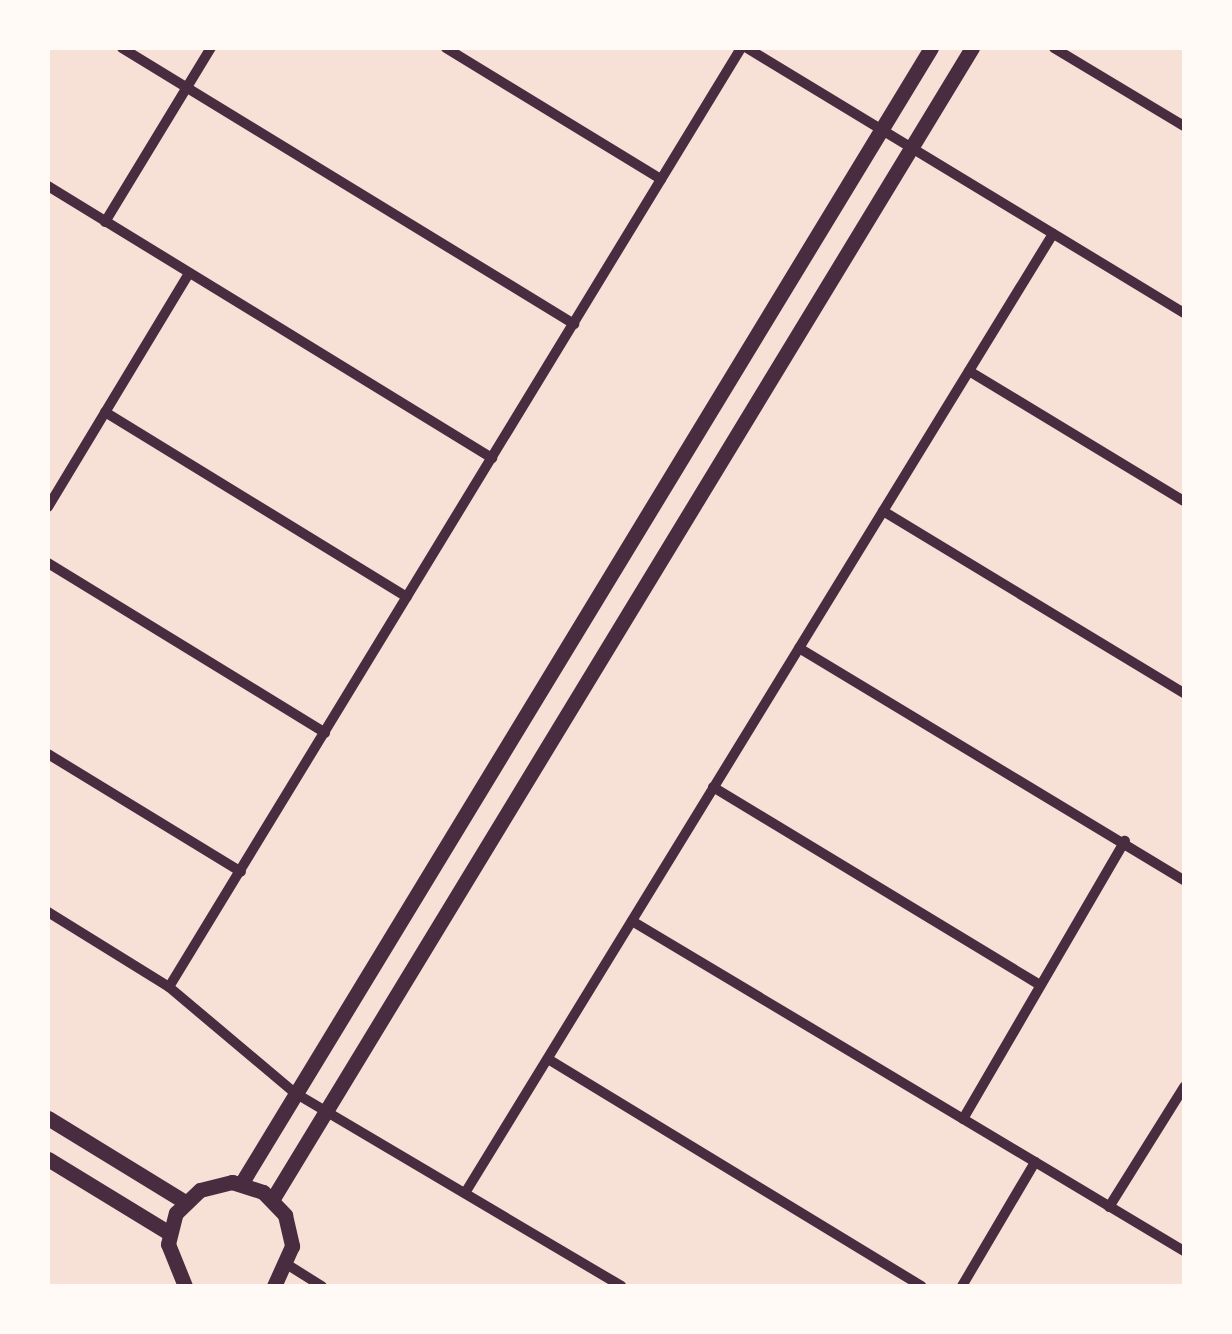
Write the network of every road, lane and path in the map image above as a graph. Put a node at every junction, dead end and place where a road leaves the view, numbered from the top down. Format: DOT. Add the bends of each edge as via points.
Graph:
graph roads {
  1 [pos="122,48"];
  2 [pos="211,48"];
  3 [pos="446,48"];
  4 [pos="744,48"];
  5 [pos="931,48"];
  6 [pos="972,48"];
  7 [pos="1054,48"];
  8 [pos="187,87"];
  9 [pos="1184,126"];
  10 [pos="881,129"];
  11 [pos="912,147"];
  12 [pos="661,179"];
  13 [pos="48,186"];
  14 [pos="106,222"];
  15 [pos="1052,234"];
  16 [pos="189,273"];
  17 [pos="1184,313"];
  18 [pos="574,324"];
  19 [pos="968,371"];
  20 [pos="105,412"];
  21 [pos="492,458"];
  22 [pos="681,458"];
  23 [pos="711,476"];
  24 [pos="1184,501"];
  25 [pos="48,507"];
  26 [pos="882,511"];
  27 [pos="48,563"];
  28 [pos="407,597"];
  29 [pos="799,648"];
  30 [pos="1184,693"];
  31 [pos="325,733"];
  32 [pos="48,754"];
  33 [pos="492,769"];
  34 [pos="713,786"];
  35 [pos="521,788"];
  36 [pos="1125,841"];
  37 [pos="240,872"];
  38 [pos="1184,880"];
  39 [pos="48,912"];
  40 [pos="632,921"];
  41 [pos="1040,984"];
  42 [pos="169,987"];
  43 [pos="548,1059"];
  44 [pos="1184,1087"];
  45 [pos="295,1093"];
  46 [pos="325,1112"];
  47 [pos="48,1118"];
  48 [pos="964,1119"];
  49 [pos="48,1159"];
  50 [pos="1035,1162"];
  51 [pos="241,1184"];
  52 [pos="465,1193"];
  53 [pos="272,1200"];
  54 [pos="185,1202"];
  55 [pos="1109,1207"];
  56 [pos="170,1233"];
  57 [pos="1184,1251"];
  58 [pos="288,1264"];
  59 [pos="182,1285"];
  60 [pos="274,1286"];
  61 [pos="322,1286"];
  62 [pos="621,1286"];
  63 [pos="922,1286"];
  64 [pos="962,1286"];
  1 -- 8 [label="street"];
  2 -- 8 [label="street"];
  3 -- 12 [label="street"];
  4 -- 10 [label="street"];
  4 -- 12 [label="street"];
  5 -- 10 [label="street"];
  6 -- 11 [label="street"];
  7 -- 9 [label="street"];
  8 -- 14 [label="street"];
  8 -- 18 [label="street"];
  10 -- 11 [label="street"];
  10 -- 22 [label="street"];
  11 -- 15 [label="street"];
  11 -- 23 [label="street"];
  12 -- 18 [label="street"];
  13 -- 14 [label="street"];
  14 -- 16 [label="street"];
  15 -- 17 [label="street"];
  15 -- 19 [label="street"];
  16 -- 20 [label="street"];
  16 -- 21 [label="street"];
  18 -- 21 [label="street"];
  19 -- 24 [label="street"];
  19 -- 26 [label="street"];
  20 -- 25 [label="street"];
  20 -- 28 [label="street"];
  21 -- 28 [label="street"];
  22 -- 23 [label="street"];
  22 -- 33 [label="street"];
  23 -- 35 [label="street"];
  26 -- 29 [label="street"];
  26 -- 30 [label="street"];
  27 -- 31 [label="street"];
  28 -- 31 [label="street"];
  29 -- 34 [label="street"];
  29 -- 36 [label="street"];
  31 -- 37 [label="street"];
  32 -- 37 [label="street"];
  33 -- 35 [label="street"];
  33 -- 45 [label="street"];
  34 -- 40 [label="street"];
  34 -- 41 [label="street"];
  35 -- 46 [label="street"];
  36 -- 38 [label="street"];
  36 -- 41 [label="street"];
  37 -- 42 [label="street"];
  39 -- 42 [label="street"];
  40 -- 43 [label="street"];
  40 -- 48 [label="street"];
  41 -- 48 [label="street"];
  42 -- 45 [label="street"];
  43 -- 52 [label="street"];
  43 -- 63 [label="street"];
  44 -- 55 [label="street"];
  45 -- 46 [label="street"];
  45 -- 51 [label="street"];
  46 -- 52 [label="street"];
  46 -- 53 [label="street"];
  47 -- 54 [label="street"];
  48 -- 50 [label="street"];
  49 -- 56 [label="street"];
  50 -- 55 [label="street"];
  50 -- 64 [label="street"];
  51 -- 53 [label="street"];
  51 -- 54 [label="street" via="215,1184"];
  52 -- 62 [label="street"];
  53 -- 58 [label="street" via="290,1230"];
  54 -- 56 [label="street"];
  55 -- 57 [label="street"];
  56 -- 59 [label="street"];
  58 -- 60 [label="street"];
  58 -- 61 [label="street"];
}
